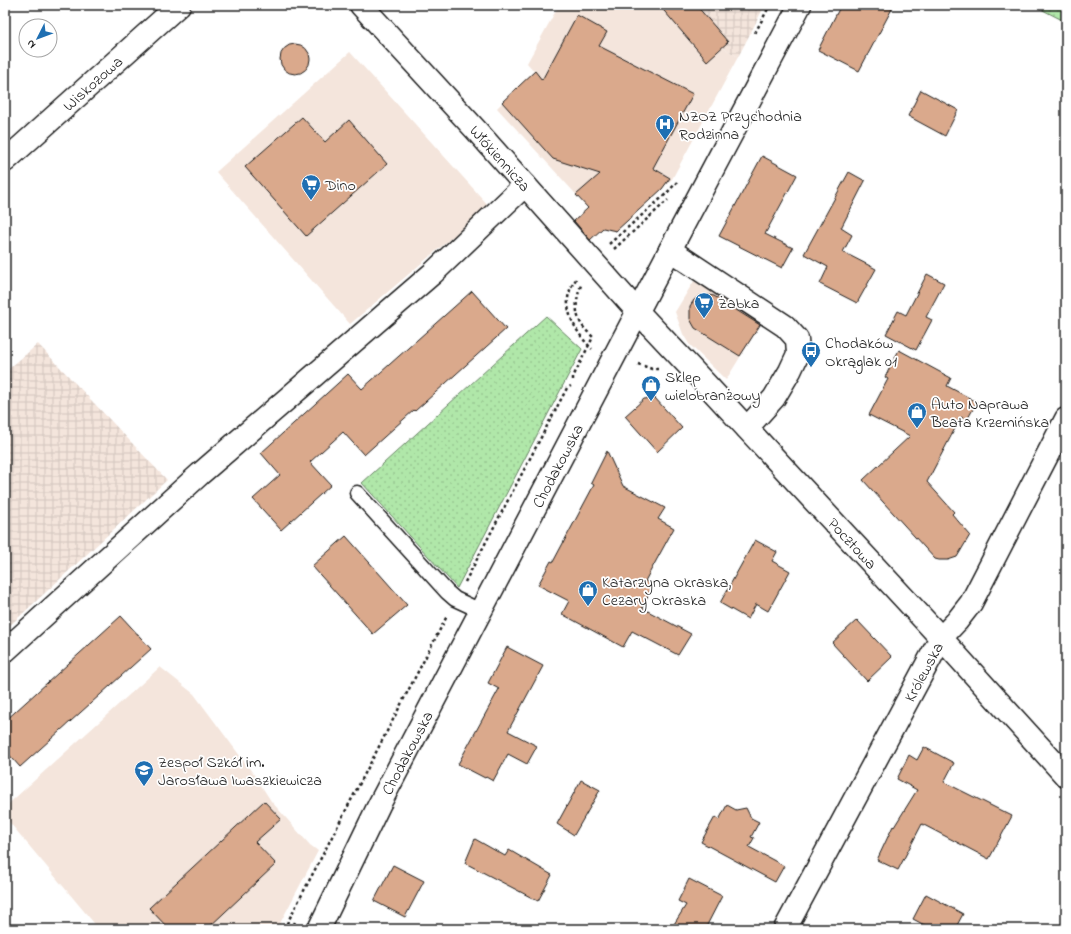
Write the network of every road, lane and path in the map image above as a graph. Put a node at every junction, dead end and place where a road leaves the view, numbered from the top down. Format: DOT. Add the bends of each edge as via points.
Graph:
graph roads {
  1 [pos="180,5"];
  2 [pos="361,5"];
  3 [pos="770,5"];
  4 [pos="800,5"];
  5 [pos="752,40"];
  6 [pos="5,160"];
  7 [pos="680,179"];
  8 [pos="525,185"];
  9 [pos="670,250"];
  10 [pos="591,260"];
  11 [pos="638,312"];
  12 [pos="593,337"];
  13 [pos="617,352"];
  14 [pos="589,355"];
  15 [pos="664,370"];
  16 [pos="573,385"];
  17 [pos="1066,419"];
  18 [pos="747,428"];
  19 [pos="357,493"];
  20 [pos="455,599"];
  21 [pos="482,611"];
  22 [pos="941,638"];
  23 [pos="5,651"];
  24 [pos="1066,776"];
  25 [pos="284,929"];
  26 [pos="319,929"];
  27 [pos="785,929"];
  1 -- 6 [label="street, Wiskozowa"];
  2 -- 8 [label="street, Włókiennicza"];
  3 -- 5 [label="path"];
  4 -- 9 [label="street, Chodakowska"];
  7 -- 10 [label="path"];
  8 -- 10 [label="street, Włókiennicza"];
  8 -- 23 [label="street" via="433,273 200,474"];
  9 -- 11 [label="street, Chodakowska"];
  9 -- 18 [label="street" via="785,326 797,339 798,354 790,371 774,398"];
  10 -- 11 [label="street, Włókiennicza"];
  10 -- 14 [label="path" via="570,288 568,296 572,322 592,348"];
  11 -- 13 [label="street, Chodakowska"];
  11 -- 18 [label="street, Pocztowa"];
  12 -- 13 [label="path"];
  13 -- 15 [label="path" via="640,365"];
  13 -- 21 [label="street, Chodakowska"];
  16 -- 20 [label="path" via="567,388"];
  17 -- 22 [label="street, Królewska" via="971,603"];
  18 -- 22 [label="street, Pocztowa"];
  19 -- 20 [label="lane"];
  20 -- 21 [label="lane"];
  20 -- 25 [label="path"];
  21 -- 26 [label="street, Chodakowska" via="379,806"];
  22 -- 24 [label="street, Pocztowa"];
  22 -- 27 [label="street, Królewska"];
}
